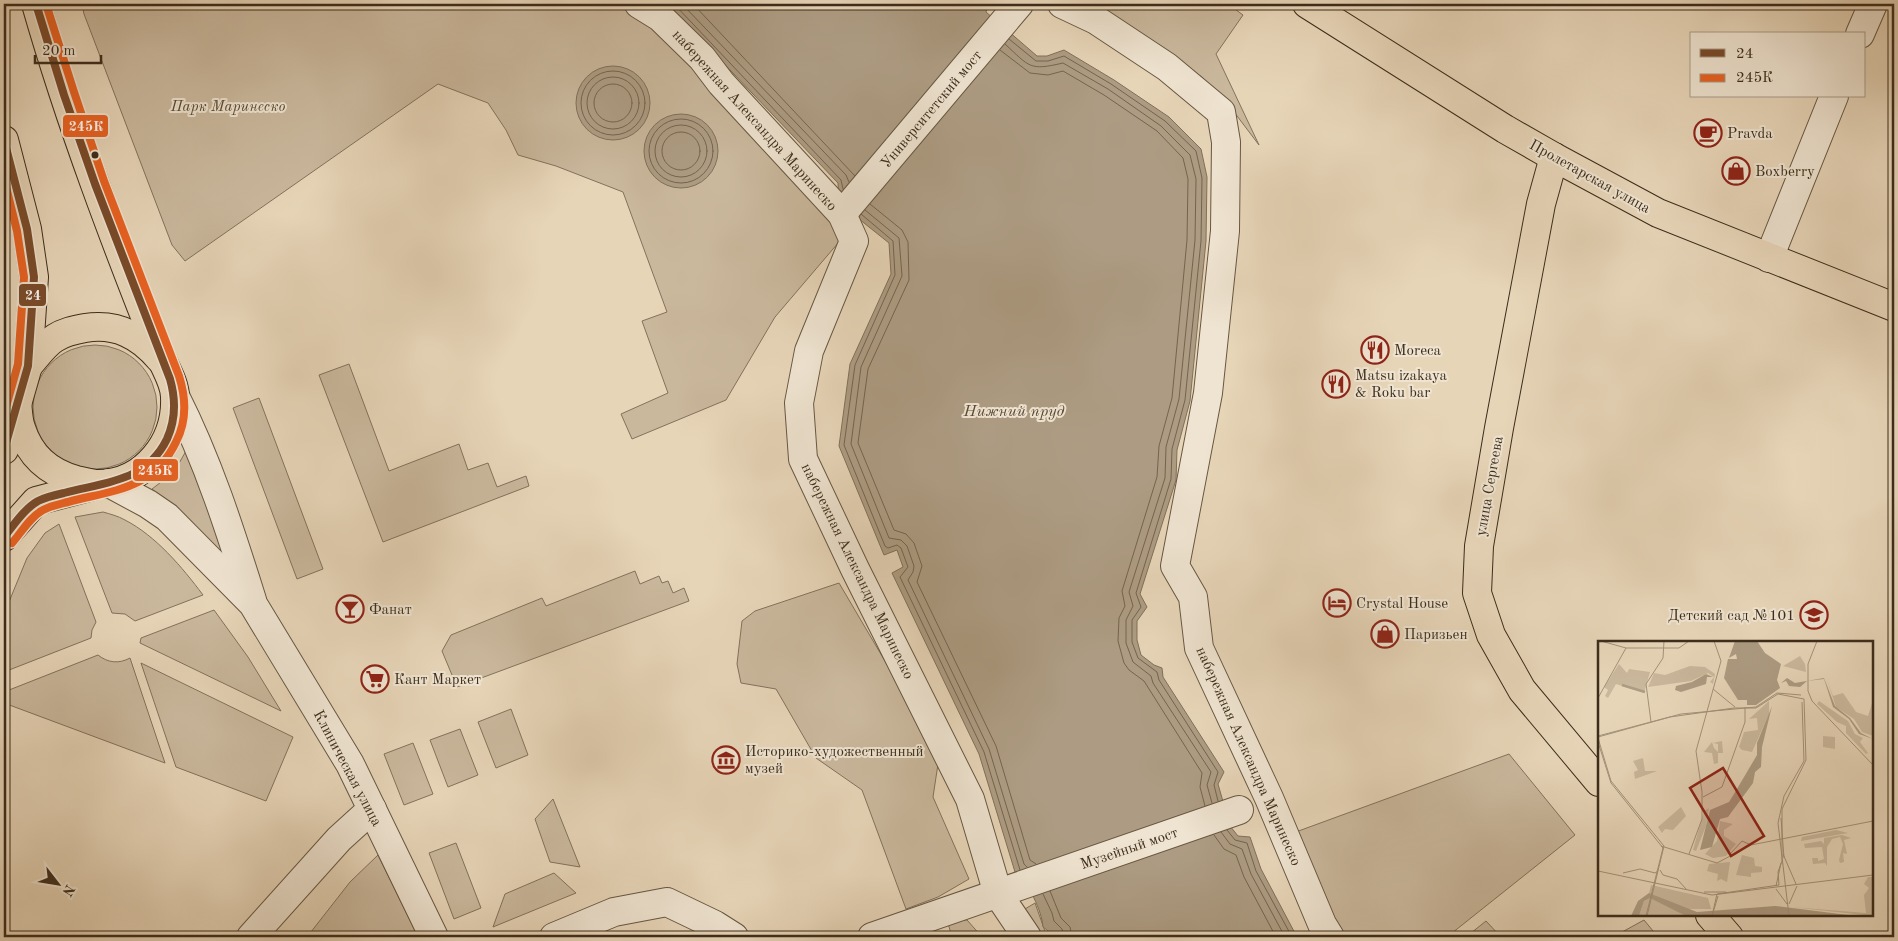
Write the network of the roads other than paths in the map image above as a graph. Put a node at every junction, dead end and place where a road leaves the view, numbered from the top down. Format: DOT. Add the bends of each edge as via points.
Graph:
graph roads {
  1 [pos="36,4"];
  2 [pos="639,4"];
  3 [pos="1019,4"];
  4 [pos="1062,4"];
  5 [pos="1307,4"];
  6 [pos="1873,4"];
  7 [pos="1861,32"];
  8 [pos="1833,98"];
  9 [pos="4,140"];
  10 [pos="1554,157"];
  11 [pos="842,214"];
  12 [pos="1769,258"];
  13 [pos="1894,308"];
  14 [pos="163,362"];
  15 [pos="28,366"];
  16 [pos="175,396"];
  17 [pos="17,401"];
  18 [pos="4,450"];
  19 [pos="103,484"];
  20 [pos="4,537"];
  21 [pos="253,604"];
  22 [pos="1598,781"];
  23 [pos="372,809"];
  24 [pos="1239,810"];
  25 [pos="1009,890"];
  26 [pos="1711,916"];
  27 [pos="252,937"];
  28 [pos="434,937"];
  29 [pos="554,937"];
  30 [pos="734,937"];
  31 [pos="872,937"];
  32 [pos="1027,937"];
  33 [pos="1330,937"];
  34 [pos="1728,937"];
  1 -- 14 [label="main road" via="86,162"];
  2 -- 11 [label="street, набережная Александра Маринеско" via="660,17 702,58 721,83"];
  3 -- 11 [label="street, Университетский мост"];
  4 -- 33 [label="street, набережная Александра Маринеско" via="1096,20 1160,62 1221,112 1226,142 1225,231 1208,393 1175,566 1193,597 1199,648"];
  5 -- 10 [label="main road, Пролетарская улица"];
  6 -- 7 [label="street"];
  8 -- 12 [label="street"];
  9 -- 15 [label="main road" via="27,228 34,277"];
  10 -- 12 [label="main road, Пролетарская улица" via="1658,213"];
  10 -- 22 [label="main road, улица Сергеева" via="1541,204 1498,437 1479,546 1477,593 1491,634 1522,690"];
  11 -- 25 [label="street, набережная Александра Маринеско" via="854,240 809,351 798,403 803,459 970,799"];
  12 -- 13 [label="main road, Пролетарская улица"];
  14 -- 15 [label="main road" via="135,336 117,328 99,326 70,330 54,338"];
  14 -- 16 [label="main road"];
  15 -- 17 [label="main road"];
  16 -- 19 [label="main road" via="174,420 166,442 152,462 132,476"];
  16 -- 21 [label="street, Клиническая улица" via="226,517"];
  17 -- 18 [label="main road"];
  17 -- 19 [label="main road" via="20,426 30,450 38,458 59,475"];
  19 -- 20 [label="main road" via="36,501"];
  19 -- 21 [label="street, Клиническая улица" via="148,504 167,517"];
  21 -- 23 [label="street, Клиническая улица" via="343,753"];
  23 -- 27 [label="street" via="339,839"];
  23 -- 28 [label="street, Клиническая улица"];
  24 -- 25 [label="street, Музейный мост"];
  25 -- 31 [label="street, Музейный мост"];
  25 -- 32 [label="street, набережная Александра Маринеско"];
  26 -- 34 [label="main road"];
  29 -- 30 [label="street" via="614,912 667,902"];
}
